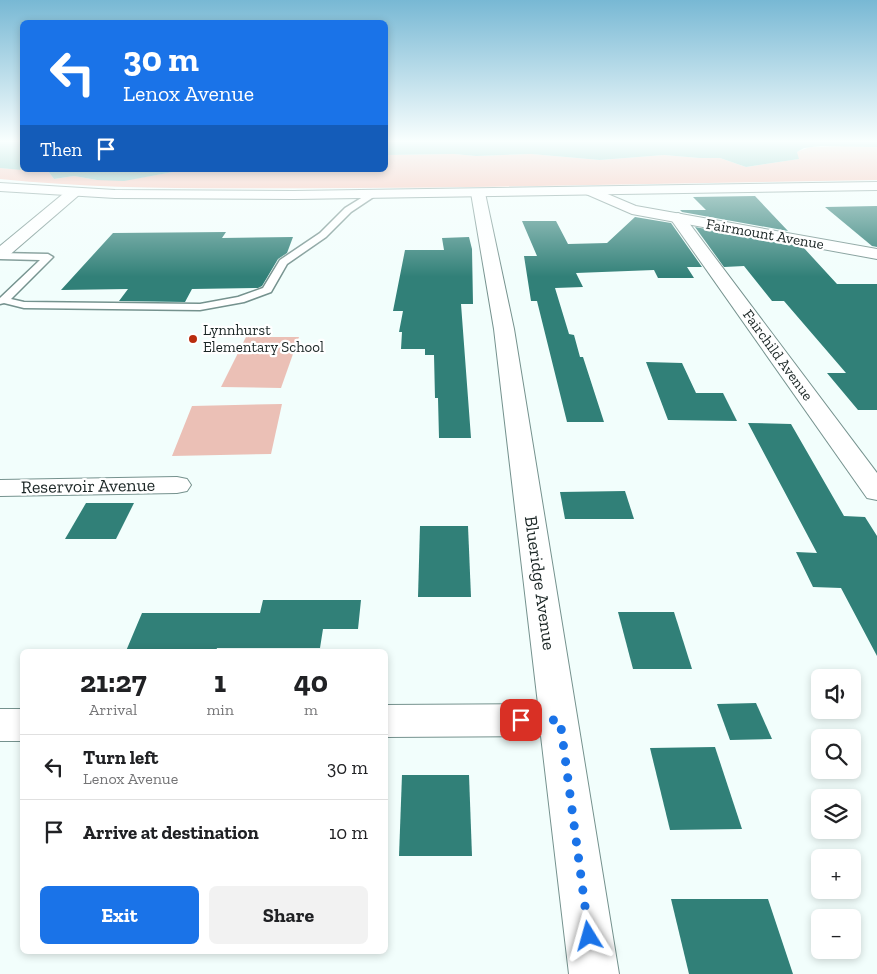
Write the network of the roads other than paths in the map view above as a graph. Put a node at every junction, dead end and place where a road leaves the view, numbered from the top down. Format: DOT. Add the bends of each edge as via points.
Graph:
graph roads {
  1 [pos="877,186"];
  2 [pos="0,187"];
  3 [pos="591,191"];
  4 [pos="628,191"];
  5 [pos="74,192"];
  6 [pos="478,193"];
  7 [pos="374,194"];
  8 [pos="653,214"];
  9 [pos="678,218"];
  10 [pos="877,254"];
  11 [pos="0,255"];
  12 [pos="2,301"];
  13 [pos="176,485"];
  14 [pos="0,488"];
  15 [pos="877,492"];
  16 [pos="560,720"];
  17 [pos="388,722"];
  18 [pos="0,725"];
  19 [pos="20,725"];
  20 [pos="594,974"];
  1 -- 4 [label="street"];
  2 -- 5 [label="street"];
  3 -- 4 [label="street"];
  3 -- 6 [label="street"];
  3 -- 8 [label="street, Fairmount Avenue" via="632,210"];
  4 -- 8 [label="street"];
  5 -- 7 [label="street"];
  5 -- 11 [label="street"];
  6 -- 7 [label="street"];
  6 -- 16 [label="street, Blueridge Avenue" via="504,329"];
  7 -- 12 [label="lane" via="348,210 323,235 283,262 267,290 240,300 200,307 24,305"];
  8 -- 9 [label="street, Fairmount Avenue"];
  9 -- 10 [label="street, Fairmount Avenue"];
  9 -- 15 [label="street, Fairchild Avenue"];
  11 -- 12 [label="lane" via="48,257"];
  13 -- 14 [label="street, Reservoir Avenue"];
  16 -- 17 [label="street"];
  16 -- 20 [label="street, Blueridge Avenue"];
  18 -- 19 [label="street"];
}
